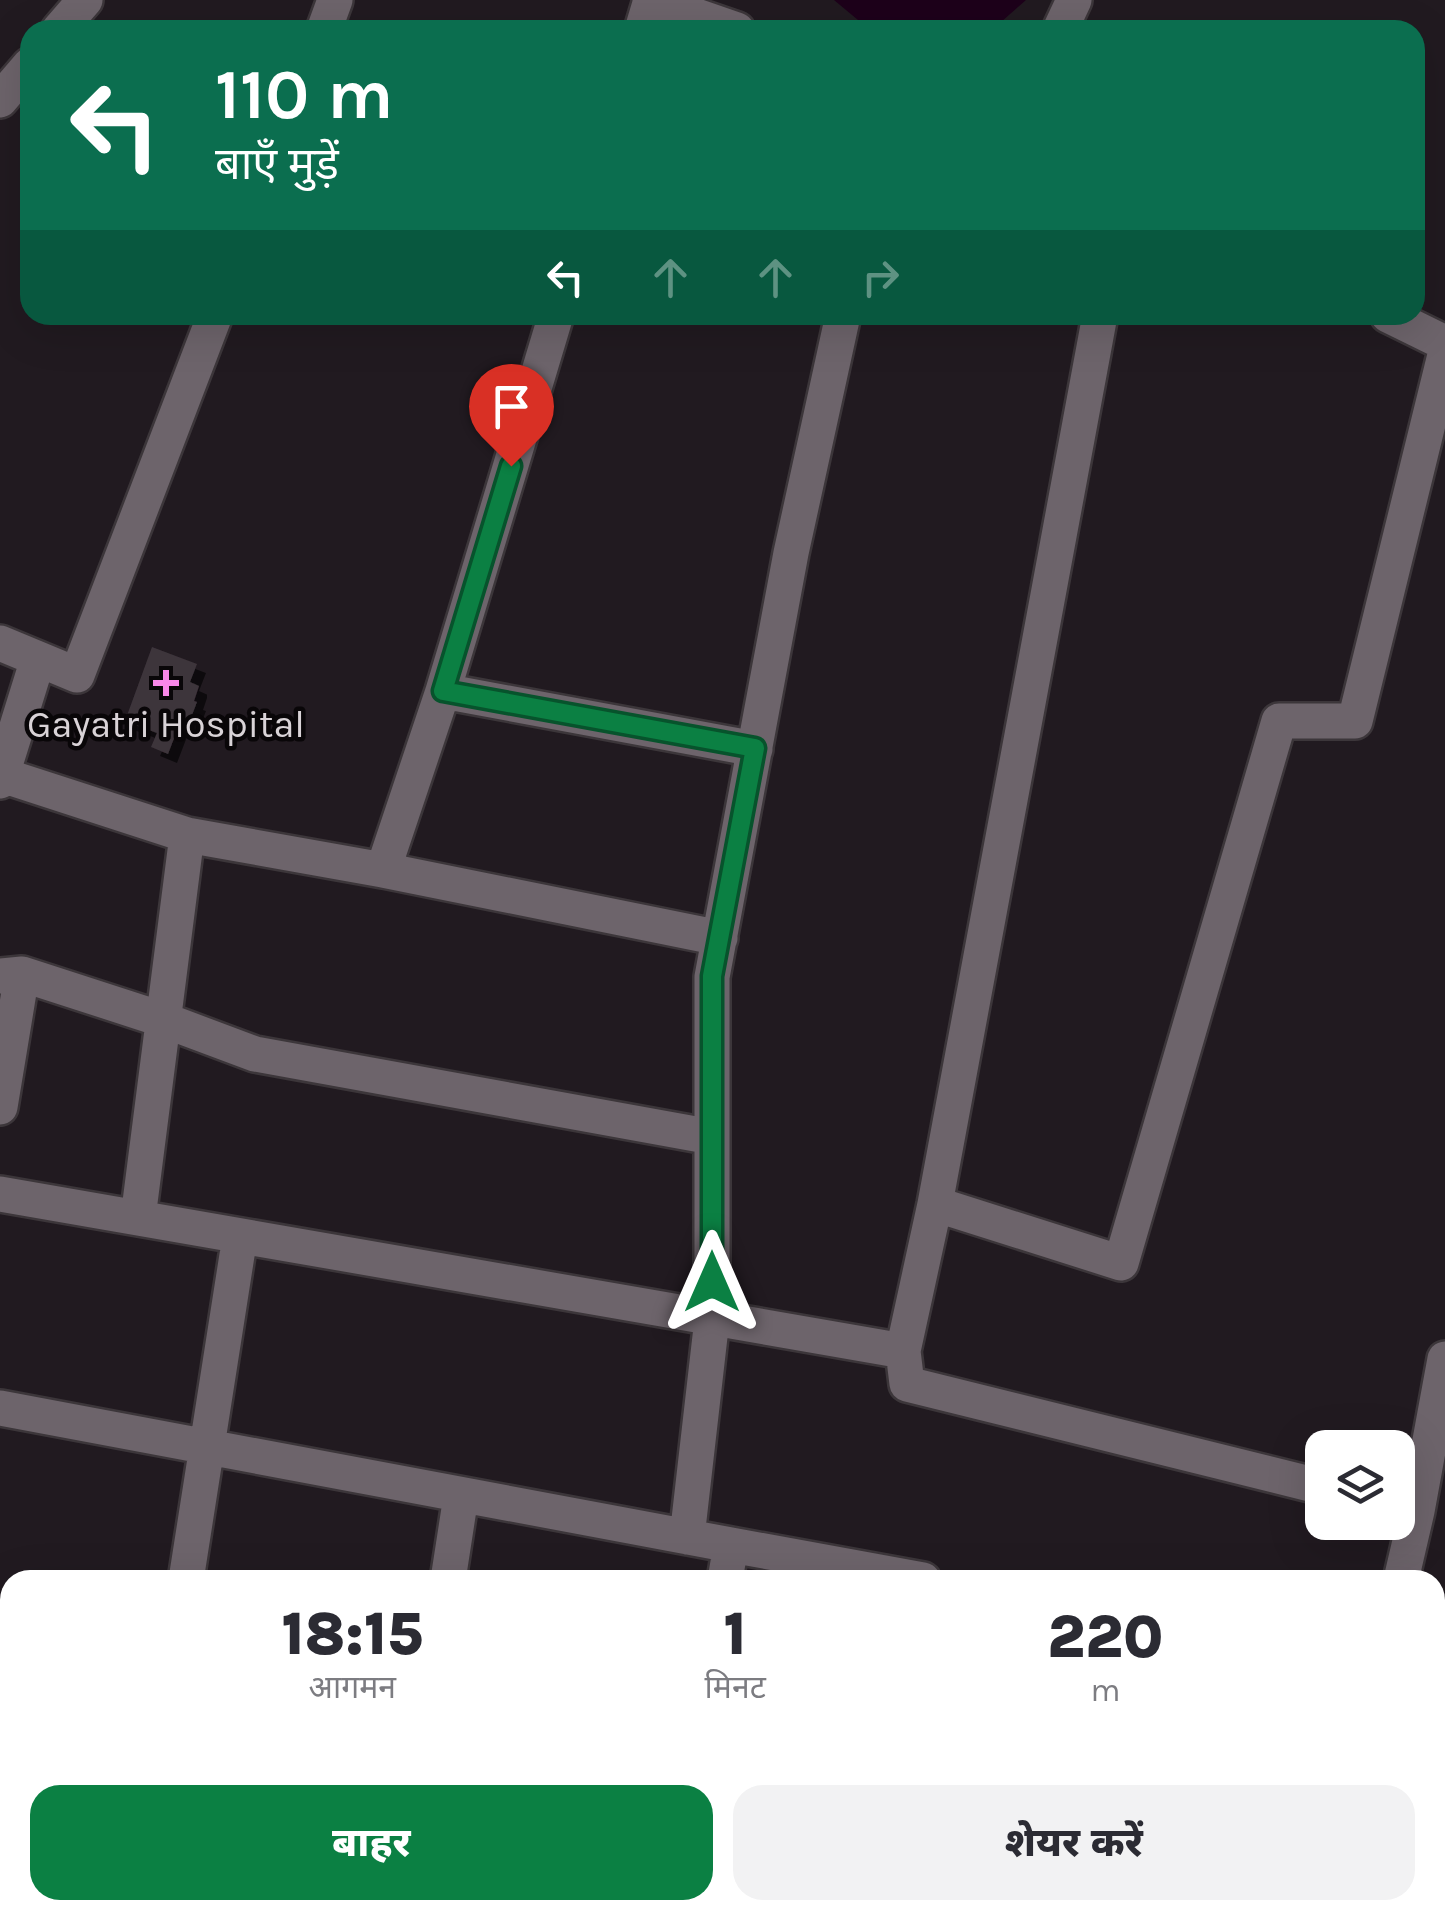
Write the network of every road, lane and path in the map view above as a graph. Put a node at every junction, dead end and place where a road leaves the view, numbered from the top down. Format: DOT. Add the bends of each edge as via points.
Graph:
graph roads {
  1 [pos="85,0"];
  2 [pos="650,0"];
  3 [pos="68,20"];
  4 [pos="708,20"];
  5 [pos="20,77"];
  6 [pos="0,100"];
  7 [pos="211,325"];
  8 [pos="553,325"];
  9 [pos="841,325"];
  10 [pos="1098,325"];
  11 [pos="1408,325"];
  12 [pos="1445,343"];
  13 [pos="1445,355"];
  14 [pos="0,643"];
  15 [pos="38,659"];
  16 [pos="443,691"];
  17 [pos="755,748"];
  18 [pos="1,778"];
  19 [pos="186,835"];
  20 [pos="383,870"];
  21 [pos="720,938"];
  22 [pos="11,975"];
  23 [pos="164,1020"];
  24 [pos="0,1106"];
  25 [pos="712,1137"];
  26 [pos="0,1194"];
  27 [pos="935,1204"];
  28 [pos="138,1218"];
  29 [pos="240,1236"];
  30 [pos="712,1319"];
  31 [pos="903,1351"];
  32 [pos="1445,1359"];
  33 [pos="0,1408"];
  34 [pos="209,1447"];
  35 [pos="1415,1480"];
  36 [pos="1305,1484"];
  37 [pos="461,1496"];
  38 [pos="687,1537"];
  39 [pos="1405,1540"];
  40 [pos="731,1545"];
  41 [pos="188,1570"];
  42 [pos="450,1570"];
  43 [pos="727,1570"];
  44 [pos="868,1570"];
  45 [pos="1403,1570"];
  1 -- 3 [label="street"];
  2 -- 4 [label="street"];
  5 -- 6 [label="street"];
  7 -- 15 [label="street" via="77,676"];
  8 -- 16 [label="street"];
  9 -- 17 [label="street"];
  10 -- 27 [label="street"];
  11 -- 12 [label="street"];
  13 -- 27 [label="street" via="1355,721 1279,721 1121,1262"];
  14 -- 15 [label="street"];
  15 -- 18 [label="street"];
  16 -- 17 [label="street"];
  16 -- 20 [label="street"];
  17 -- 21 [label="street"];
  18 -- 19 [label="street"];
  19 -- 20 [label="street"];
  19 -- 23 [label="street"];
  20 -- 21 [label="street"];
  21 -- 25 [label="street" via="712,976"];
  22 -- 23 [label="street"];
  22 -- 24 [label="street"];
  23 -- 25 [label="street" via="255,1054"];
  23 -- 28 [label="street"];
  25 -- 30 [label="street"];
  26 -- 28 [label="street"];
  27 -- 31 [label="street"];
  28 -- 29 [label="street"];
  29 -- 30 [label="street"];
  29 -- 34 [label="street"];
  30 -- 31 [label="street"];
  30 -- 38 [label="street"];
  31 -- 36 [label="street" via="907,1384"];
  32 -- 35 [label="street"];
  33 -- 34 [label="street"];
  34 -- 37 [label="street"];
  34 -- 41 [label="street"];
  37 -- 38 [label="street"];
  37 -- 42 [label="street"];
  38 -- 40 [label="street"];
  39 -- 45 [label="street"];
  40 -- 43 [label="street"];
  40 -- 44 [label="street"];
}
